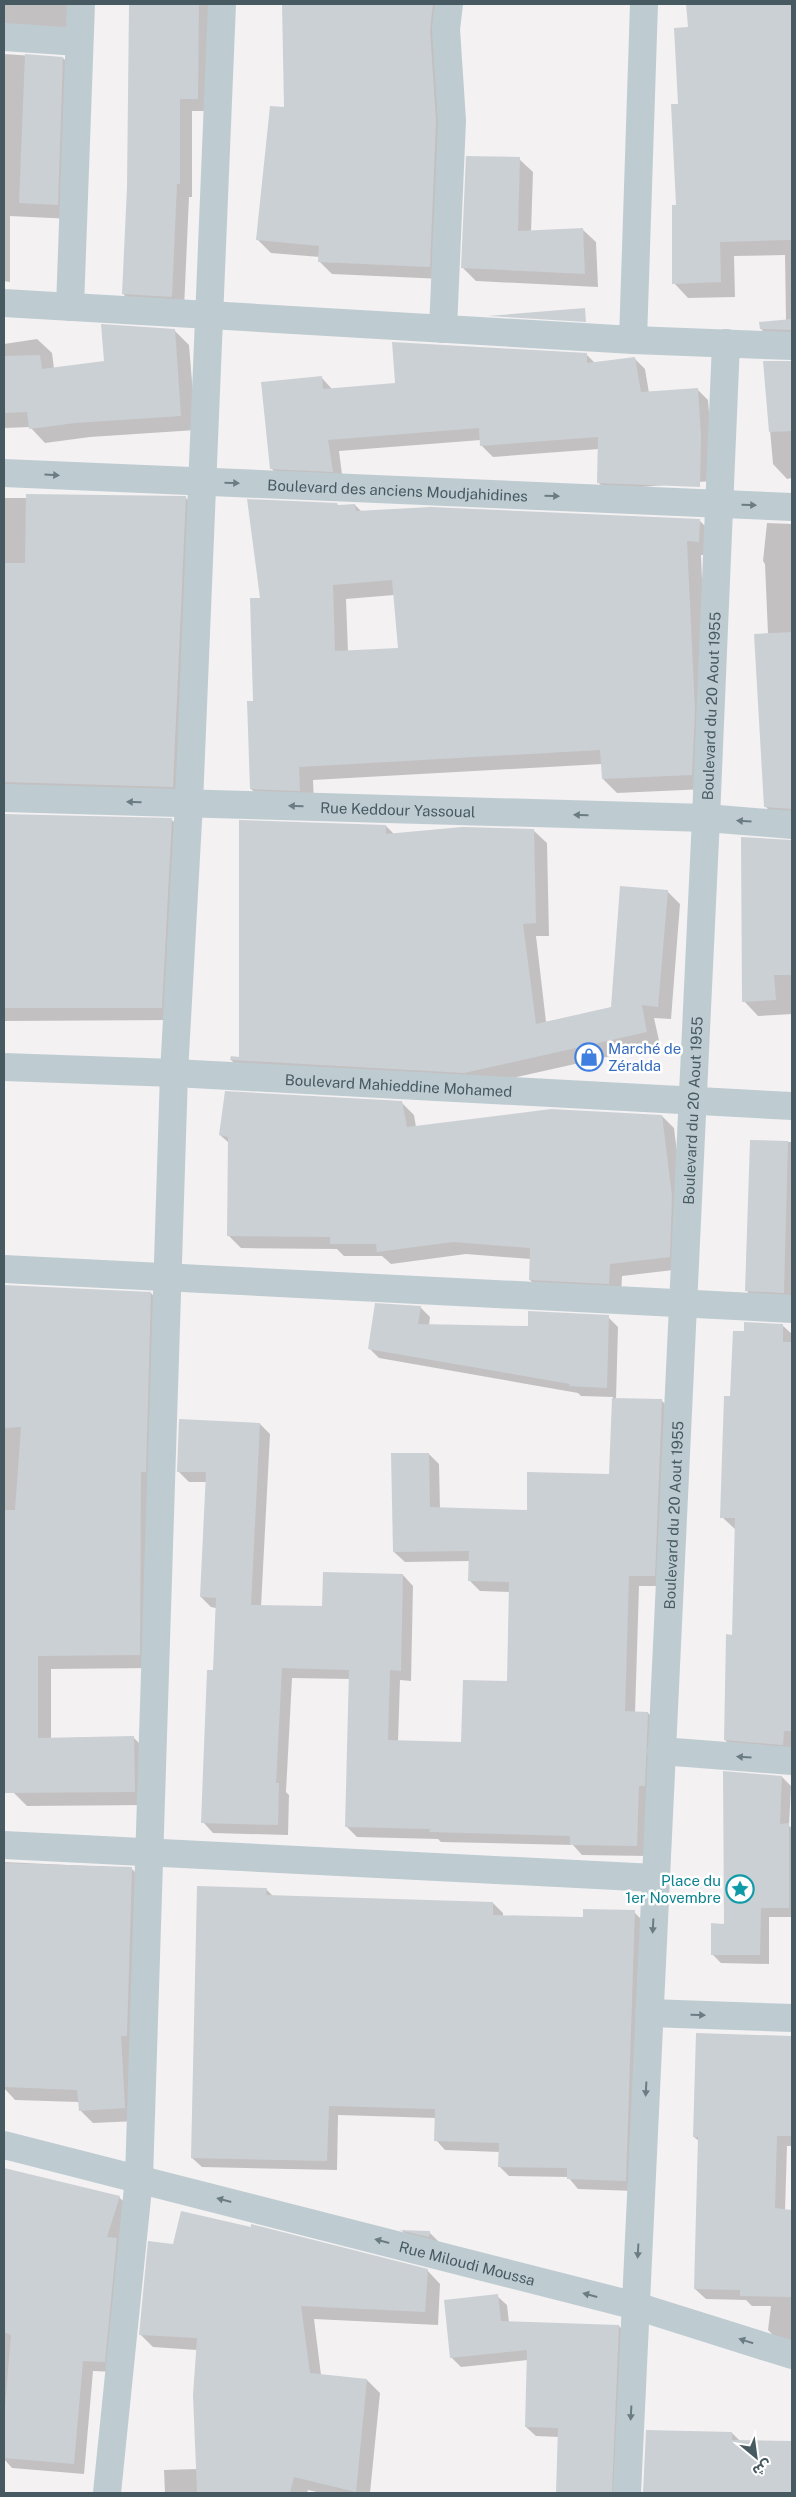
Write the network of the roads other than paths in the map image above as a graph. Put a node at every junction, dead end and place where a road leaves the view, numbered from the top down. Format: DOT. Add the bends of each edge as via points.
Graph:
graph roads {
  1 [pos="81,4"];
  2 [pos="222,4"];
  3 [pos="449,4"];
  4 [pos="644,4"];
  5 [pos="4,37"];
  6 [pos="79,42"];
  7 [pos="4,303"];
  8 [pos="70,306"];
  9 [pos="210,316"];
  10 [pos="443,329"];
  11 [pos="633,340"];
  12 [pos="726,343"];
  13 [pos="792,346"];
  14 [pos="4,472"];
  15 [pos="204,481"];
  16 [pos="718,504"];
  17 [pos="792,507"];
  18 [pos="4,798"];
  19 [pos="189,803"];
  20 [pos="706,818"];
  21 [pos="792,825"];
  22 [pos="4,1067"];
  23 [pos="174,1073"];
  24 [pos="693,1100"];
  25 [pos="792,1106"];
  26 [pos="4,1269"];
  27 [pos="168,1278"];
  28 [pos="682,1304"];
  29 [pos="792,1309"];
  30 [pos="661,1751"];
  31 [pos="792,1761"];
  32 [pos="4,1844"];
  33 [pos="149,1854"];
  34 [pos="656,1878"];
  35 [pos="649,2013"];
  36 [pos="792,2018"];
  37 [pos="4,2145"];
  38 [pos="139,2178"];
  39 [pos="636,2306"];
  40 [pos="792,2355"];
  41 [pos="107,2493"];
  42 [pos="627,2493"];
  1 -- 6 [label="street"];
  2 -- 9 [label="street"];
  3 -- 10 [label="street" via="446,29 452,121"];
  4 -- 11 [label="street"];
  5 -- 6 [label="street"];
  6 -- 8 [label="street"];
  7 -- 8 [label="street"];
  8 -- 9 [label="street"];
  9 -- 10 [label="street"];
  9 -- 15 [label="street"];
  10 -- 11 [label="street"];
  11 -- 12 [label="street"];
  12 -- 13 [label="street"];
  12 -- 16 [label="street, Boulevard du 20 Aout 1955"];
  14 -- 15 [label="street, Boulevard des anciens Moudjahidines, one-way"];
  15 -- 16 [label="street, Boulevard des anciens Moudjahidines, one-way"];
  15 -- 19 [label="street"];
  16 -- 17 [label="street, Boulevard des anciens Moudjahidines, one-way"];
  16 -- 20 [label="street, Boulevard du 20 Aout 1955"];
  19 -- 18 [label="street, Rue Keddour Yassoual, one-way"];
  20 -- 19 [label="street, Rue Keddour Yassoual, one-way"];
  19 -- 23 [label="street"];
  21 -- 20 [label="street, Rue Keddour Yassoual, one-way"];
  20 -- 24 [label="street, Boulevard du 20 Aout 1955"];
  22 -- 23 [label="street, Boulevard Mahieddine Mohamed"];
  23 -- 24 [label="street, Boulevard Mahieddine Mohamed"];
  23 -- 27 [label="street"];
  24 -- 25 [label="street, Boulevard Mahieddine Mohamed"];
  24 -- 28 [label="street, Boulevard du 20 Aout 1955"];
  26 -- 27 [label="street"];
  27 -- 28 [label="street"];
  27 -- 33 [label="street"];
  28 -- 29 [label="street"];
  28 -- 30 [label="street, Boulevard du 20 Aout 1955"];
  31 -- 30 [label="street, one-way"];
  30 -- 34 [label="street, Boulevard du 20 Aout 1955"];
  32 -- 33 [label="street"];
  33 -- 34 [label="street"];
  33 -- 38 [label="street"];
  34 -- 35 [label="street, Boulevard du 20 Aout 1955, one-way"];
  35 -- 36 [label="street, one-way"];
  35 -- 39 [label="street, Boulevard du 20 Aout 1955, one-way"];
  37 -- 38 [label="street, Rue Miloudi Moussa"];
  39 -- 38 [label="street, Rue Miloudi Moussa, one-way"];
  38 -- 41 [label="street"];
  40 -- 39 [label="street, Rue Miloudi Moussa, one-way"];
  39 -- 42 [label="street, Boulevard du 20 Aout 1955, one-way"];
}
